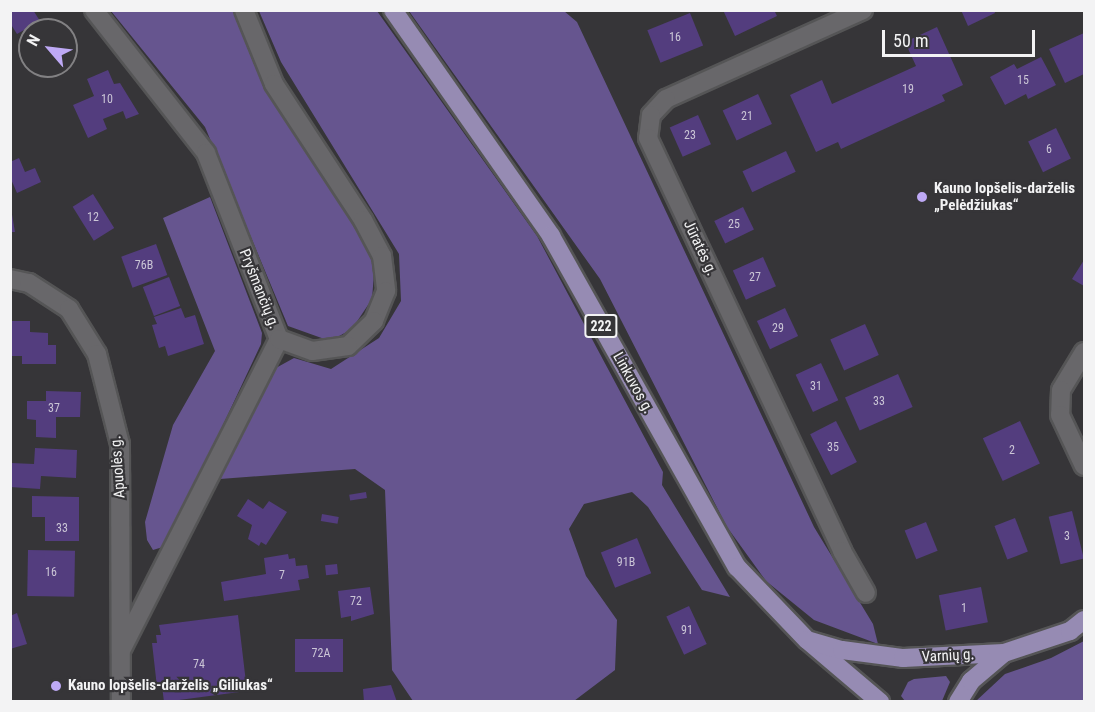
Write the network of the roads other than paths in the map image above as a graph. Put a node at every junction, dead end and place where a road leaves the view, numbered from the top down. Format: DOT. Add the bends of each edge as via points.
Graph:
graph roads {
  1 [pos="94,10"];
  2 [pos="244,10"];
  3 [pos="393,10"];
  4 [pos="862,10"];
  5 [pos="10,279"];
  6 [pos="279,339"];
  7 [pos="1084,352"];
  8 [pos="1084,466"];
  9 [pos="866,593"];
  10 [pos="1080,626"];
  11 [pos="807,640"];
  12 [pos="122,648"];
  13 [pos="1004,653"];
  14 [pos="121,702"];
  15 [pos="880,702"];
  16 [pos="958,702"];
  1 -- 6 [label="street, Pryšmančių g." via="206,153"];
  2 -- 6 [label="street" via="274,84 373,238 382,256 386,291 374,321 348,346 312,351"];
  3 -- 11 [label="main road, Linkuvos g. / 222" via="551,236 737,567"];
  4 -- 9 [label="street, Jūratės g." via="666,99 651,115 648,138 842,550"];
  5 -- 12 [label="street, Apuolės g." via="29,283 69,309 97,354 120,444"];
  6 -- 12 [label="street, Pryšmančių g."];
  7 -- 8 [label="street" via="1061,390 1060,415"];
  10 -- 13 [label="main road, Varnių g."];
  11 -- 13 [label="main road, Varnių g." via="842,650 903,658"];
  11 -- 15 [label="main road, Linkuvos g. / 222"];
  12 -- 14 [label="street, Apuolės g."];
  13 -- 16 [label="main road" via="971,681"];
}
